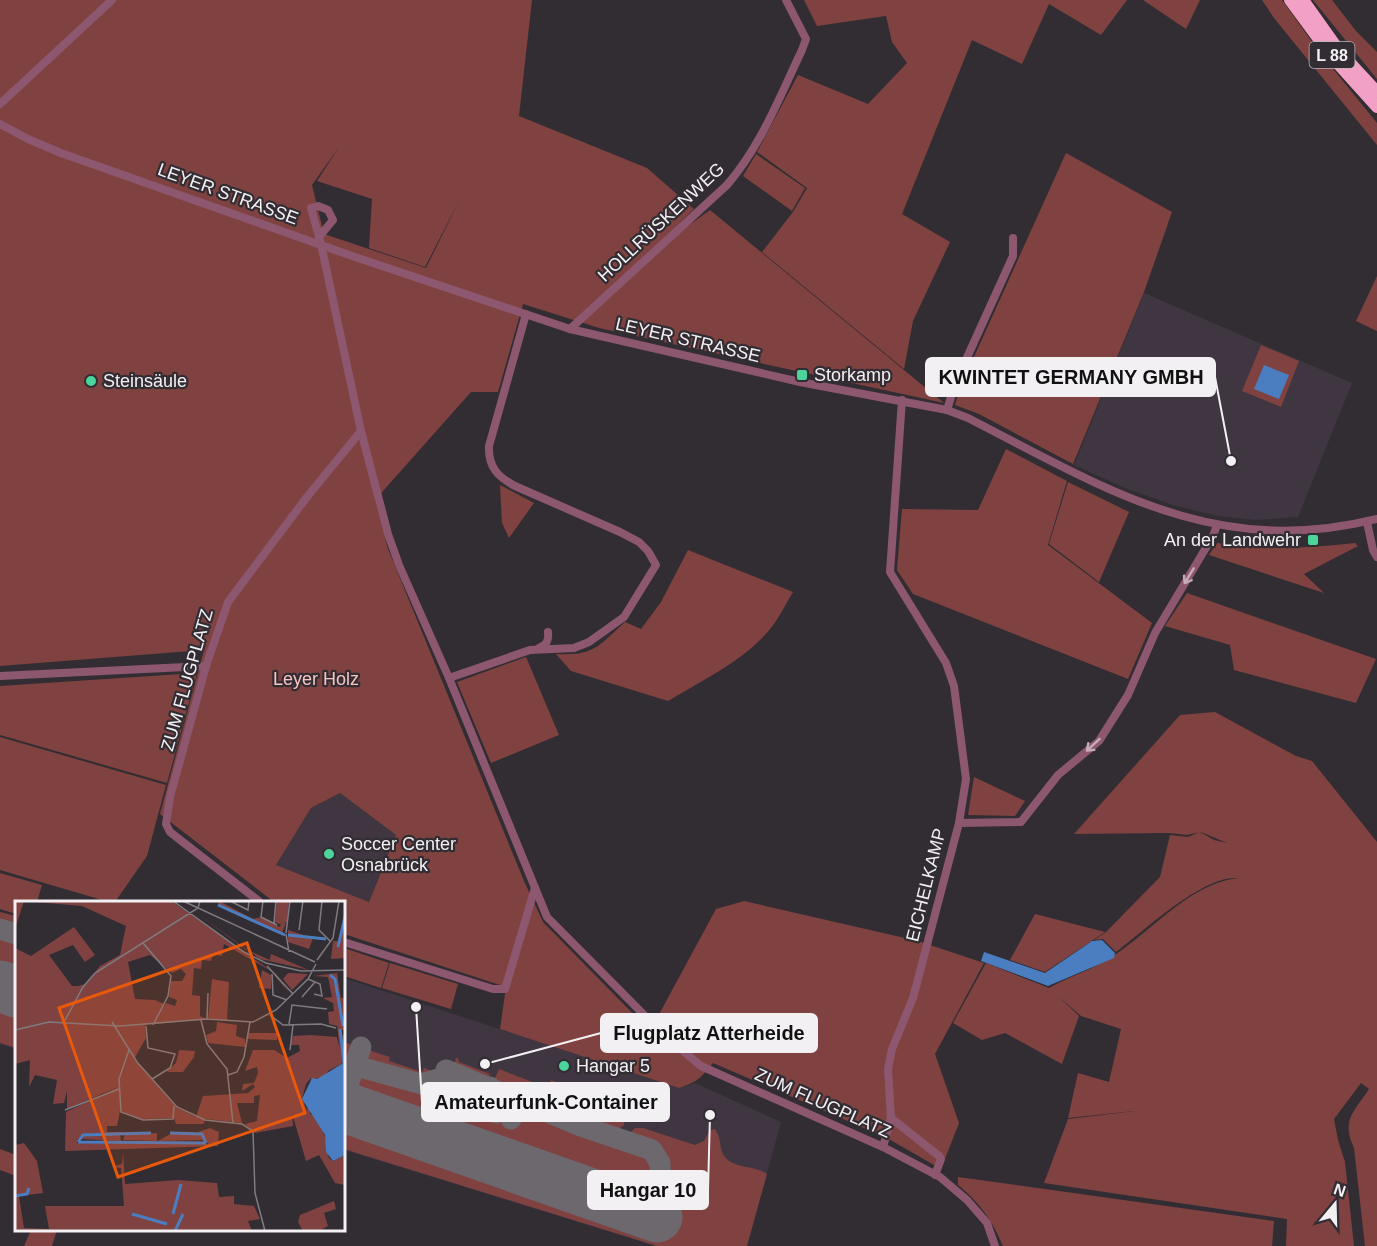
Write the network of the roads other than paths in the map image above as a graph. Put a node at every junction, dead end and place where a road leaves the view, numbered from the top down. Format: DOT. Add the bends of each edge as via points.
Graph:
graph roads {
  1 [pos="112,0"];
  2 [pos="786,0"];
  3 [pos="1290,0"];
  4 [pos="1303,0"];
  5 [pos="1377,92"];
  6 [pos="0,104"];
  7 [pos="1377,107"];
  8 [pos="0,124"];
  9 [pos="1013,238"];
  10 [pos="320,241"];
  11 [pos="526,314"];
  12 [pos="570,329"];
  13 [pos="902,400"];
  14 [pos="947,410"];
  15 [pos="361,431"];
  16 [pos="1377,519"];
  17 [pos="1367,522"];
  18 [pos="1217,525"];
  19 [pos="1377,557"];
  20 [pos="548,632"];
  21 [pos="538,649"];
  22 [pos="206,666"];
  23 [pos="0,675"];
  24 [pos="448,678"];
  25 [pos="959,823"];
  26 [pos="535,888"];
  27 [pos="257,901"];
  28 [pos="345,942"];
  29 [pos="891,1118"];
  30 [pos="883,1147"];
  31 [pos="935,1175"];
  32 [pos="995,1246"];
  1 -- 6 [label="street"];
  2 -- 12 [label="street, HOLLRÜSKENWEG" via="806,39 747,161 727,185"];
  3 -- 7 [label="highway, L 88" via="1332,57"];
  4 -- 5 [label="highway, L 88" via="1340,52"];
  8 -- 10 [label="street, LEYER STRASSE" via="61,153"];
  9 -- 14 [label="street" via="1013,256"];
  10 -- 11 [label="street, LEYER STRASSE"];
  10 -- 15 [label="street, ZUM FLUGPLATZ"];
  11 -- 12 [label="street, LEYER STRASSE"];
  11 -- 21 [label="street" via="489,446 492,466 502,479 515,486 639,542 656,565 624,617 599,635 574,648"];
  12 -- 13 [label="street, LEYER STRASSE" via="800,382"];
  13 -- 14 [label="street, LEYER STRASSE"];
  13 -- 25 [label="street" via="890,572 946,663 954,686 966,778"];
  14 -- 18 [label="street, LEYER STRASSE" via="1118,495"];
  15 -- 22 [label="street, ZUM FLUGPLATZ" via="228,602"];
  15 -- 24 [label="street, ZUM FLUGPLATZ" via="388,534"];
  16 -- 17 [label="street, LEYER STRASSE"];
  17 -- 18 [label="street, LEYER STRASSE" via="1313,531 1275,532"];
  17 -- 19 [label="street"];
  18 -- 25 [label="street, EICHELKAMP, one-way" via="1155,633 1128,695 1099,741 1058,775 1021,822"];
  20 -- 21 [label="street" via="545,646"];
  21 -- 24 [label="street"];
  22 -- 23 [label="street"];
  22 -- 27 [label="street, ZUM FLUGPLATZ" via="166,824 176,839"];
  24 -- 26 [label="street, ZUM FLUGPLATZ"];
  25 -- 29 [label="street, EICHELKAMP" via="913,998 892,1049 888,1069"];
  26 -- 28 [label="street" via="505,990"];
  26 -- 30 [label="street, ZUM FLUGPLATZ" via="547,917 665,1036 701,1066"];
  29 -- 30 [label="street, EICHELKAMP"];
  29 -- 31 [label="street" via="939,1156"];
  30 -- 31 [label="street, ZUM FLUGPLATZ"];
  31 -- 32 [label="street, ZUM FLUGPLATZ" via="967,1200 987,1223"];
}
